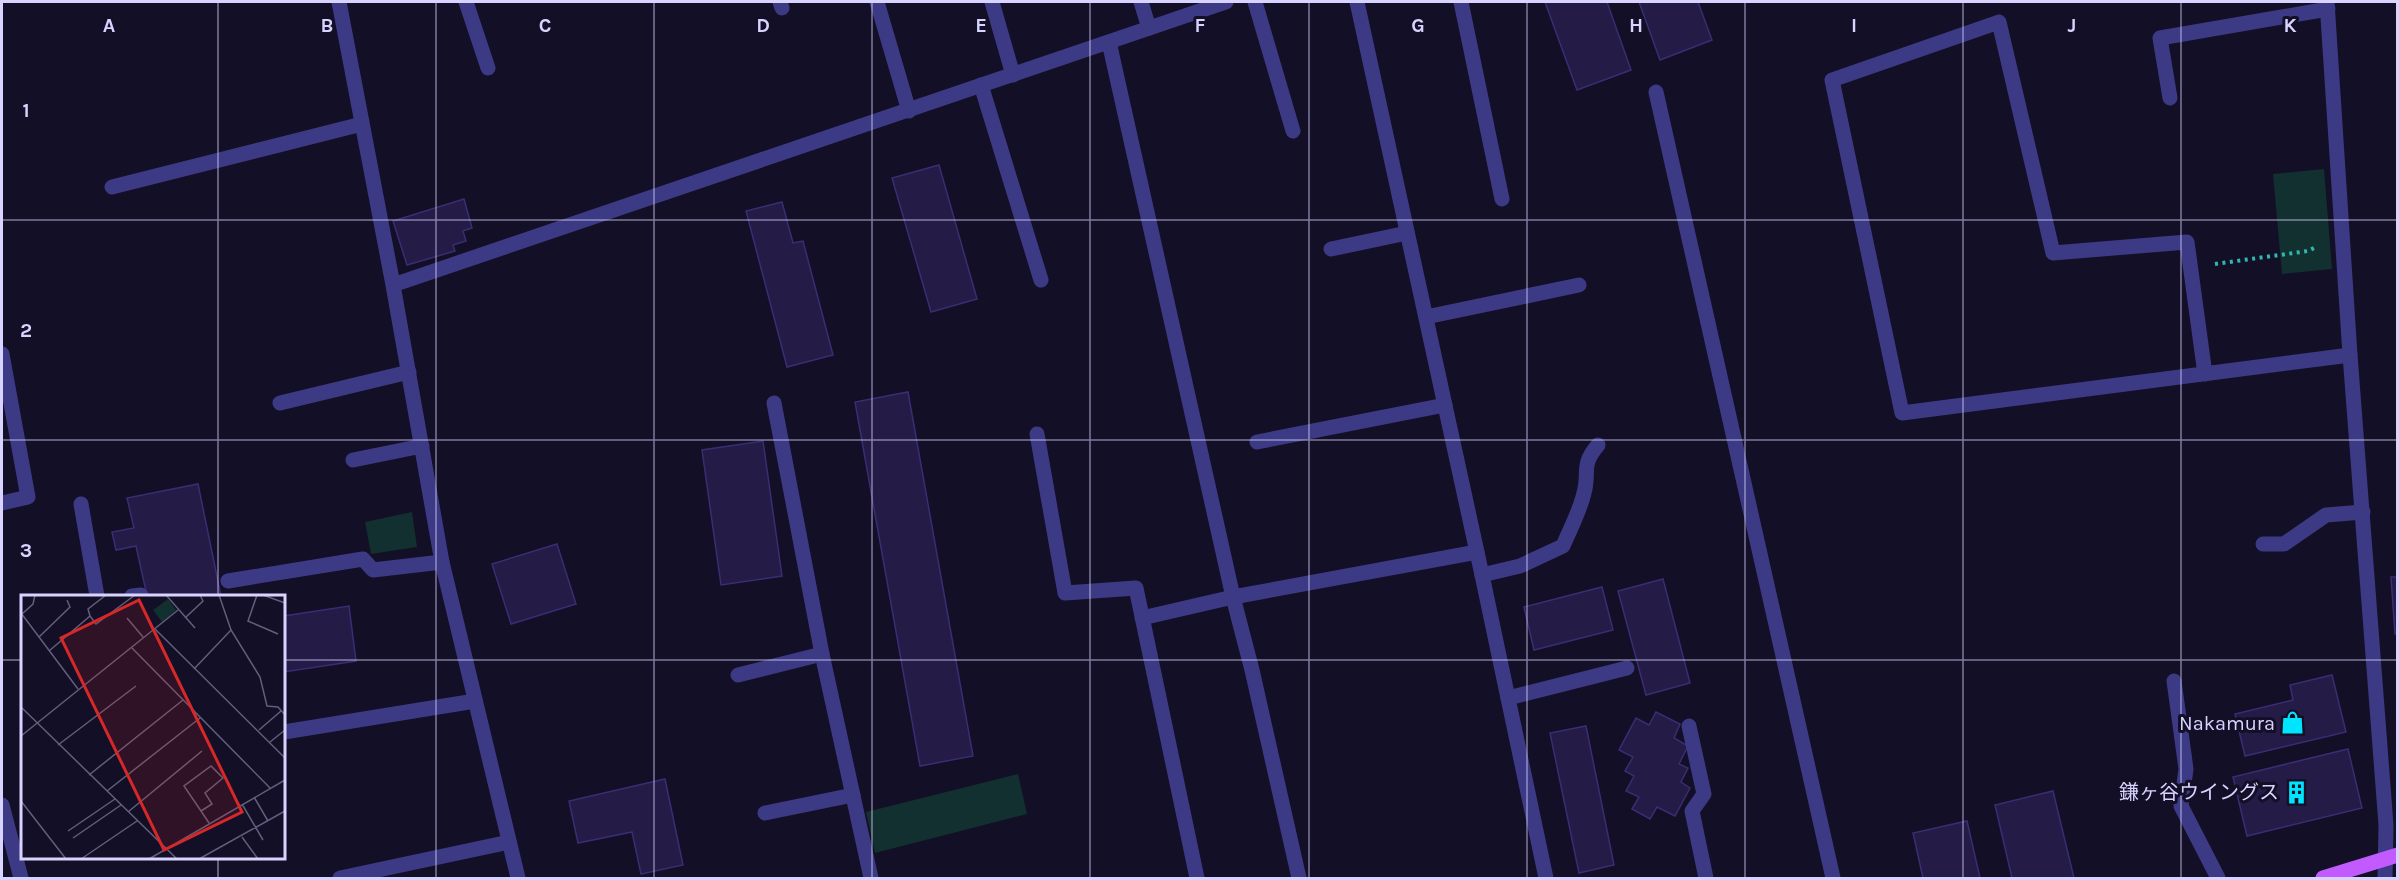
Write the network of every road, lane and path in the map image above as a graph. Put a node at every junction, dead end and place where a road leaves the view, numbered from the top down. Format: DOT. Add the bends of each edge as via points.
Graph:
graph roads {
  1 [pos="339,2"];
  2 [pos="466,2"];
  3 [pos="878,2"];
  4 [pos="992,2"];
  5 [pos="1141,2"];
  6 [pos="1226,2"];
  7 [pos="1255,2"];
  8 [pos="1357,2"];
  9 [pos="1461,2"];
  10 [pos="2327,5"];
  11 [pos="1149,28"];
  12 [pos="1109,42"];
  13 [pos="488,68"];
  14 [pos="1013,75"];
  15 [pos="981,86"];
  16 [pos="1656,92"];
  17 [pos="2170,98"];
  18 [pos="909,111"];
  19 [pos="363,124"];
  20 [pos="1293,131"];
  21 [pos="112,187"];
  22 [pos="1502,199"];
  23 [pos="1407,234"];
  24 [pos="2343,234"];
  25 [pos="1331,249"];
  26 [pos="2190,267"];
  27 [pos="1041,280"];
  28 [pos="393,285"];
  29 [pos="1579,285"];
  30 [pos="1426,317"];
  31 [pos="2,354"];
  32 [pos="2350,355"];
  33 [pos="409,372"];
  34 [pos="2205,374"];
  35 [pos="280,403"];
  36 [pos="774,403"];
  37 [pos="1445,405"];
  38 [pos="1037,434"];
  39 [pos="1257,442"];
  40 [pos="1598,445"];
  41 [pos="422,446"];
  42 [pos="353,460"];
  43 [pos="2,502"];
  44 [pos="81,504"];
  45 [pos="2362,512"];
  46 [pos="2262,544"];
  47 [pos="1477,552"];
  48 [pos="442,562"];
  49 [pos="1482,575"];
  50 [pos="228,581"];
  51 [pos="97,595"];
  52 [pos="1233,597"];
  53 [pos="1142,618"];
  54 [pos="822,654"];
  55 [pos="1627,669"];
  56 [pos="738,675"];
  57 [pos="2174,681"];
  58 [pos="1508,698"];
  59 [pos="476,701"];
  60 [pos="1689,726"];
  61 [pos="285,732"];
  62 [pos="853,795"];
  63 [pos="2,805"];
  64 [pos="765,813"];
  65 [pos="509,842"];
  66 [pos="2391,858"];
  67 [pos="21,879"];
  68 [pos="340,879"];
  69 [pos="518,879"];
  70 [pos="872,879"];
  71 [pos="1197,879"];
  72 [pos="1299,879"];
  73 [pos="1546,879"];
  74 [pos="1706,879"];
  75 [pos="1833,879"];
  76 [pos="2218,879"];
  77 [pos="2323,879"];
  78 [pos="2385,879"];
  1 -- 19 [label="street"];
  2 -- 13 [label="street"];
  3 -- 18 [label="street"];
  4 -- 14 [label="street"];
  5 -- 11 [label="street"];
  6 -- 11 [label="street"];
  7 -- 20 [label="street"];
  8 -- 23 [label="street"];
  9 -- 22 [label="street"];
  10 -- 17 [label="street" via="2160,38"];
  10 -- 24 [label="street"];
  11 -- 12 [label="street"];
  12 -- 14 [label="street"];
  12 -- 52 [label="street"];
  14 -- 15 [label="street"];
  15 -- 18 [label="street"];
  15 -- 27 [label="street"];
  16 -- 75 [label="street"];
  18 -- 28 [label="street"];
  19 -- 21 [label="street"];
  19 -- 28 [label="street"];
  23 -- 25 [label="street"];
  23 -- 30 [label="street"];
  24 -- 26 [label="path" via="2307,251"];
  24 -- 32 [label="street"];
  26 -- 34 [label="street"];
  26 -- 34 [label="street" via="2187,242 2053,253 1999,22 1832,80 1902,413"];
  28 -- 33 [label="street"];
  29 -- 30 [label="street"];
  30 -- 37 [label="street"];
  31 -- 43 [label="street" via="28,497"];
  32 -- 34 [label="street"];
  32 -- 45 [label="street"];
  33 -- 35 [label="street"];
  33 -- 41 [label="street"];
  36 -- 54 [label="street"];
  37 -- 39 [label="street"];
  37 -- 47 [label="street"];
  38 -- 53 [label="street" via="1065,593 1136,588"];
  40 -- 49 [label="street" via="1589,456 1585,492 1563,546 1520,566"];
  41 -- 42 [label="street"];
  41 -- 48 [label="street"];
  44 -- 51 [label="street"];
  45 -- 46 [label="street" via="2326,515 2284,543"];
  45 -- 66 [label="street"];
  47 -- 49 [label="street"];
  47 -- 52 [label="street"];
  48 -- 50 [label="street" via="373,570 363,559"];
  48 -- 59 [label="street"];
  49 -- 58 [label="street"];
  52 -- 53 [label="street"];
  52 -- 72 [label="street"];
  53 -- 71 [label="street"];
  54 -- 56 [label="street"];
  54 -- 62 [label="street"];
  55 -- 58 [label="street"];
  57 -- 76 [label="street" via="2186,769 2181,806"];
  58 -- 73 [label="street"];
  59 -- 61 [label="street"];
  59 -- 65 [label="street"];
  60 -- 74 [label="street" via="1704,794 1692,811"];
  62 -- 64 [label="street"];
  62 -- 70 [label="street"];
  63 -- 67 [label="street"];
  65 -- 68 [label="street"];
  65 -- 69 [label="street"];
  66 -- 77 [label="main road"];
  66 -- 78 [label="street"];
}
